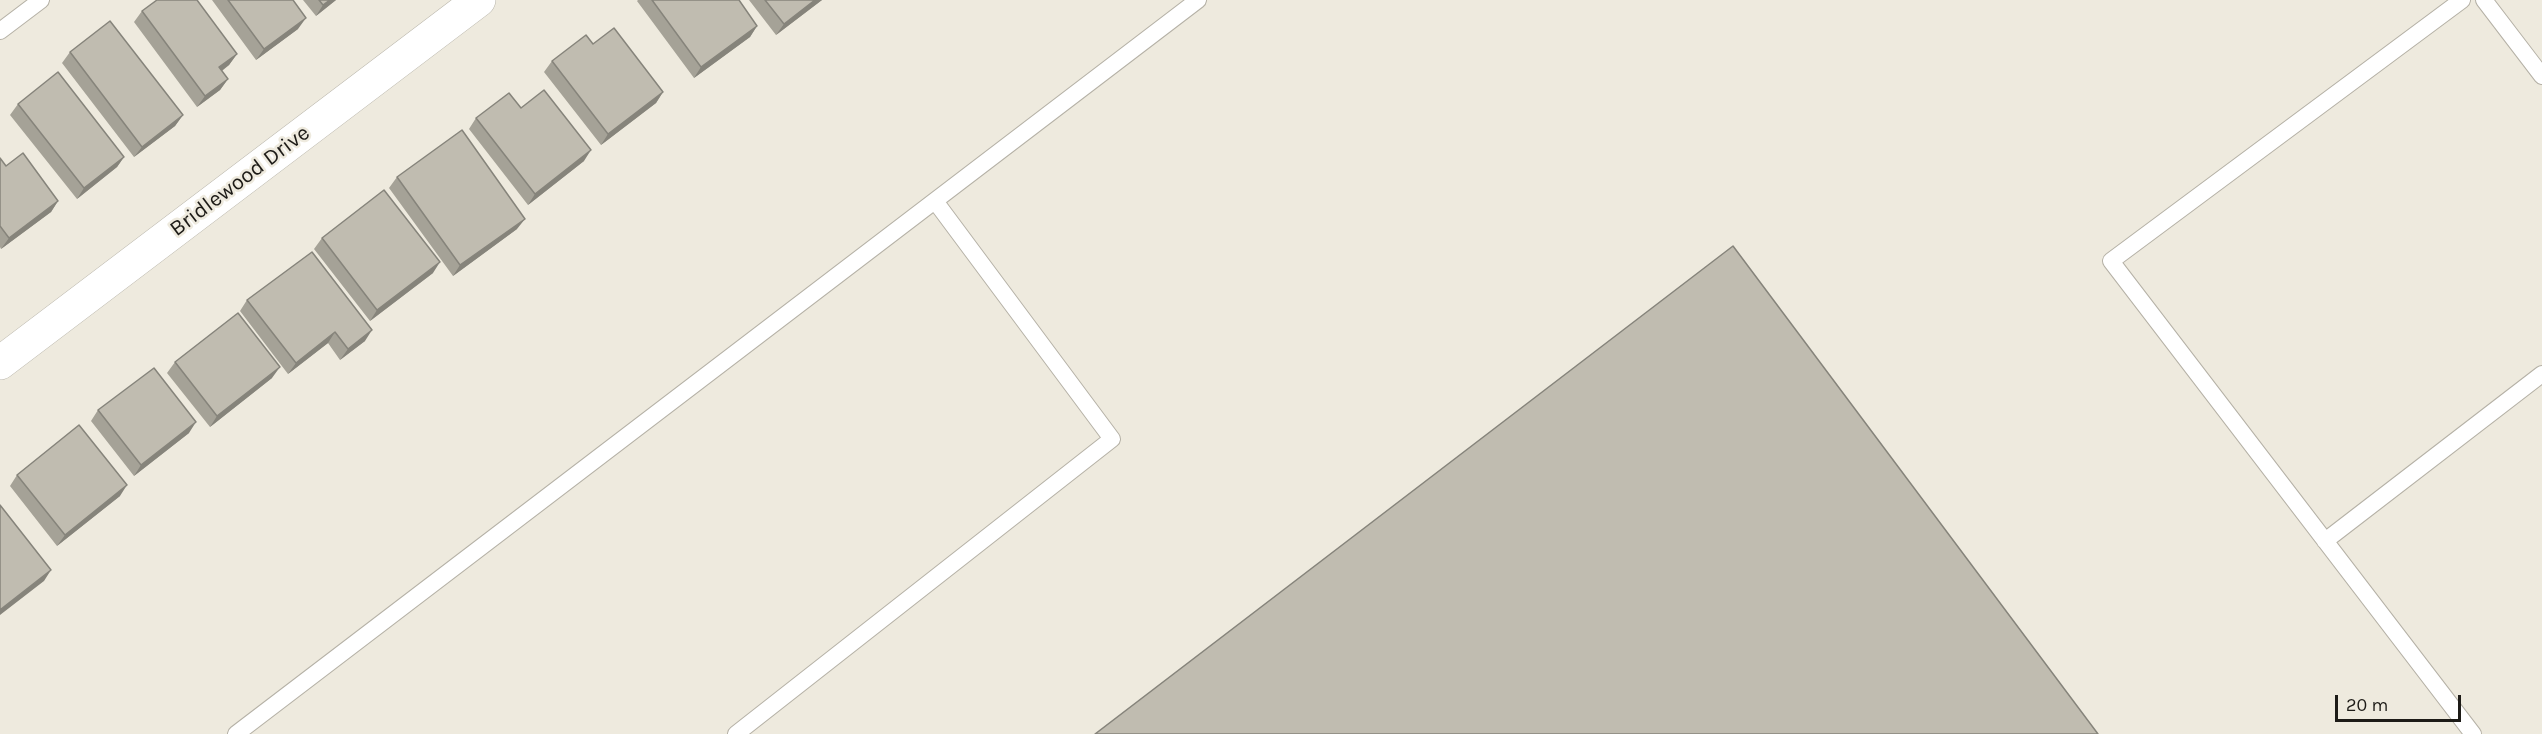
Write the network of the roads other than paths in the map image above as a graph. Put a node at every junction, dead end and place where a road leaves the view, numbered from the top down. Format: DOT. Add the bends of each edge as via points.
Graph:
graph roads {
  1 [pos="41,0"];
  2 [pos="479,0"];
  3 [pos="1198,0"];
  4 [pos="2462,0"];
  5 [pos="2484,0"];
  6 [pos="0,31"];
  7 [pos="2542,76"];
  8 [pos="934,201"];
  9 [pos="0,363"];
  10 [pos="2542,374"];
  11 [pos="2325,542"];
  12 [pos="236,734"];
  13 [pos="736,734"];
  14 [pos="2473,734"];
  1 -- 6 [label="lane"];
  2 -- 9 [label="street, Bridlewood Drive"];
  3 -- 8 [label="lane"];
  4 -- 11 [label="lane" via="2111,261"];
  5 -- 7 [label="lane"];
  8 -- 12 [label="lane"];
  8 -- 13 [label="lane" via="1112,439"];
  10 -- 11 [label="lane"];
  11 -- 14 [label="lane"];
}
